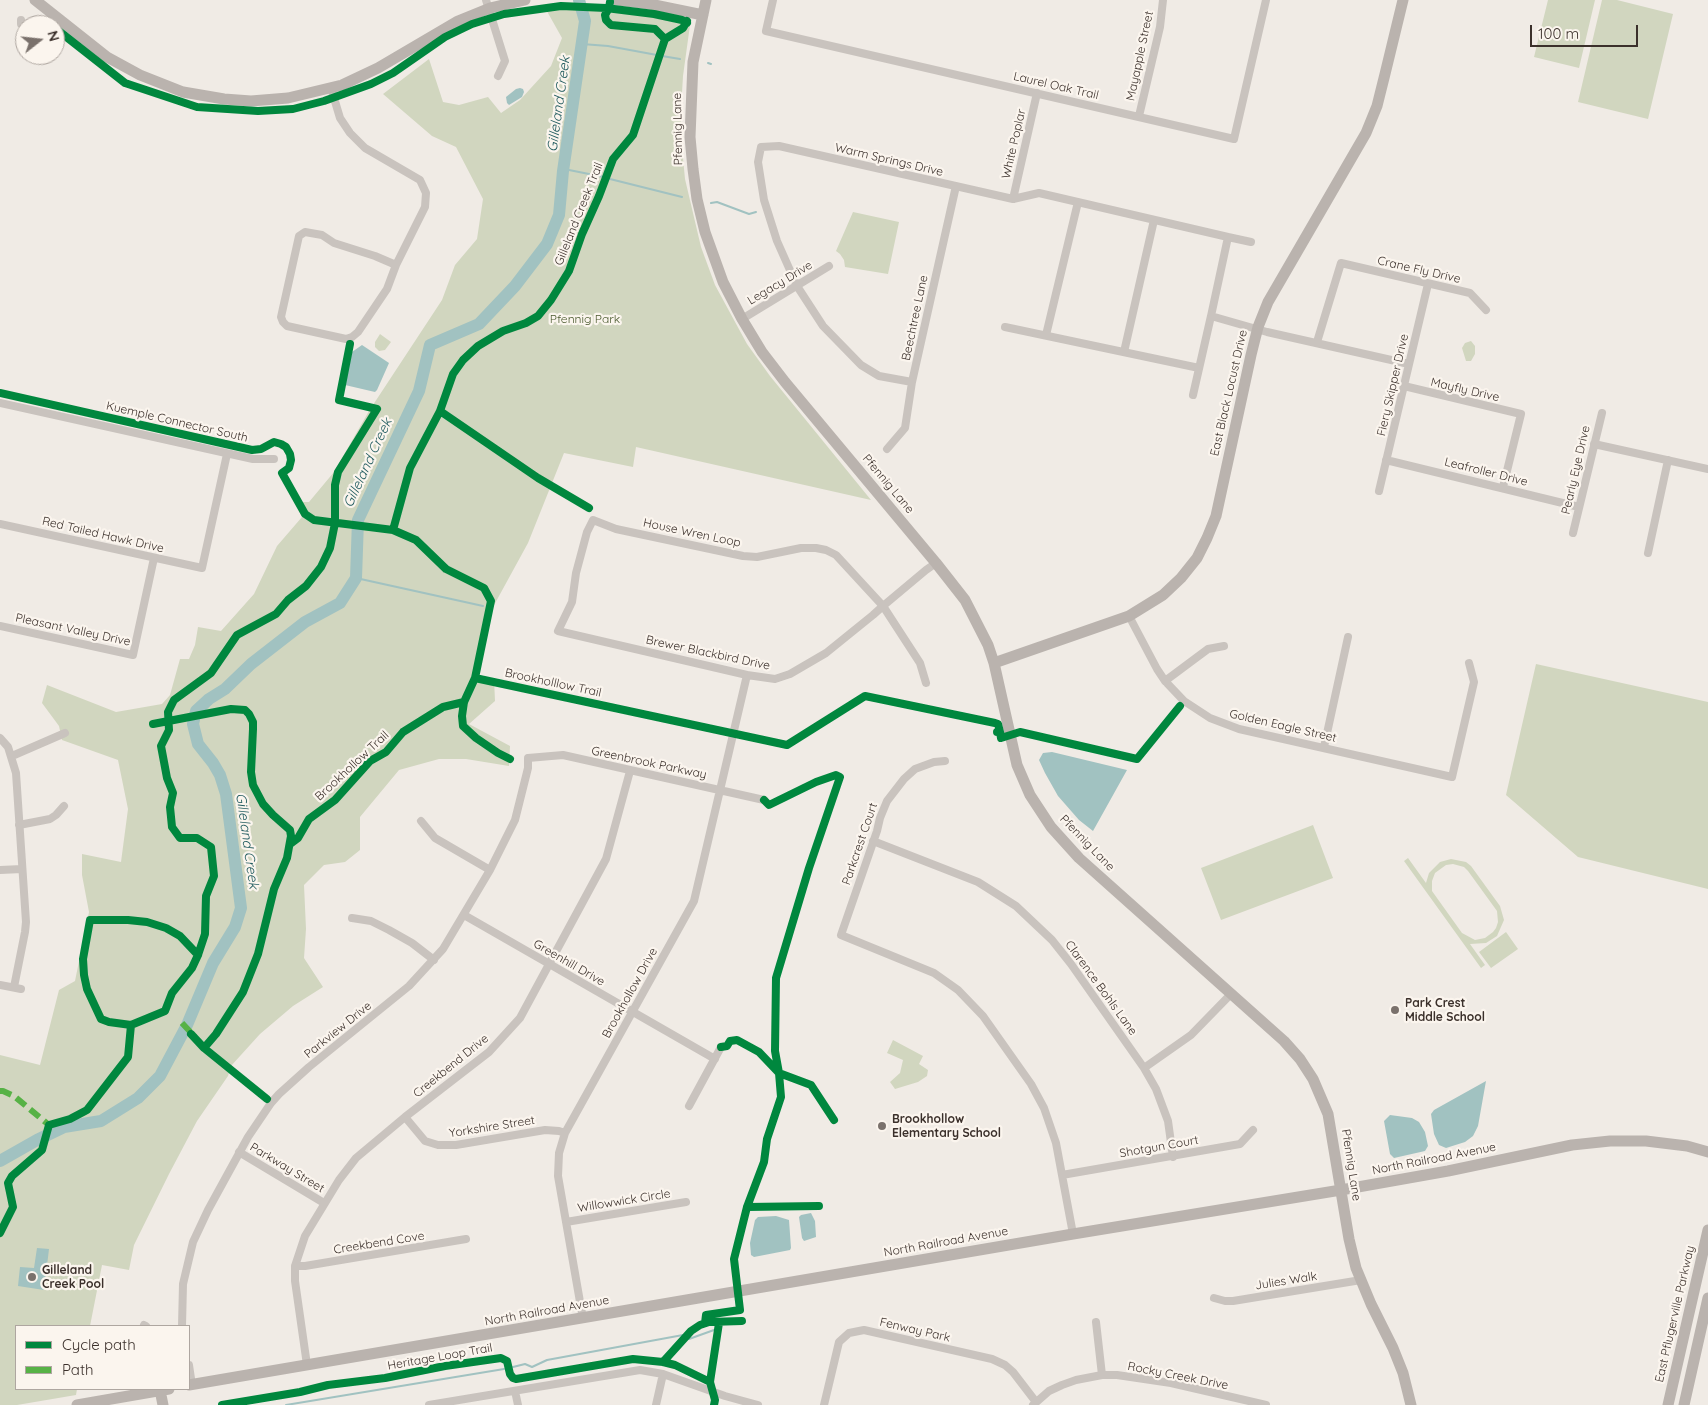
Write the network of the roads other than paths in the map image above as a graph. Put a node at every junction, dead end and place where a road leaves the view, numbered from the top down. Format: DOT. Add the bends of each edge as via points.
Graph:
graph roads {
  1 [pos="35,0"];
  2 [pos="525,0"];
  3 [pos="618,0"];
  4 [pos="706,0"];
  5 [pos="772,0"];
  6 [pos="1163,0"];
  7 [pos="1266,0"];
  8 [pos="1402,0"];
  9 [pos="488,4"];
  10 [pos="703,15"];
  11 [pos="498,76"];
  12 [pos="331,88"];
  13 [pos="1037,94"];
  14 [pos="1138,116"];
  15 [pos="956,186"];
  16 [pos="1013,199"];
  17 [pos="1078,202"];
  18 [pos="1154,220"];
  19 [pos="1228,237"];
  20 [pos="1252,242"];
  21 [pos="396,265"];
  22 [pos="829,266"];
  23 [pos="1428,284"];
  24 [pos="797,286"];
  25 [pos="1486,310"];
  26 [pos="1211,316"];
  27 [pos="742,320"];
  28 [pos="1005,327"];
  29 [pos="1258,329"];
  30 [pos="1046,335"];
  31 [pos="1317,342"];
  32 [pos="1124,352"];
  33 [pos="1409,364"];
  34 [pos="1199,368"];
  35 [pos="912,382"];
  36 [pos="1404,386"];
  37 [pos="1193,395"];
  38 [pos="0,402"];
  39 [pos="1602,413"];
  40 [pos="1594,444"];
  41 [pos="887,449"];
  42 [pos="227,454"];
  43 [pos="274,459"];
  44 [pos="1386,460"];
  45 [pos="1668,460"];
  46 [pos="1708,469"];
  47 [pos="1503,487"];
  48 [pos="1379,491"];
  49 [pos="1579,507"];
  50 [pos="0,524"];
  51 [pos="1573,533"];
  52 [pos="1648,553"];
  53 [pos="154,558"];
  54 [pos="936,563"];
  55 [pos="883,606"];
  56 [pos="1129,616"];
  57 [pos="0,626"];
  58 [pos="558,631"];
  59 [pos="1348,636"];
  60 [pos="1224,646"];
  61 [pos="994,663"];
  62 [pos="1470,663"];
  63 [pos="747,675"];
  64 [pos="1165,681"];
  65 [pos="926,683"];
  66 [pos="65,733"];
  67 [pos="0,738"];
  68 [pos="1324,747"];
  69 [pos="12,756"];
  70 [pos="528,758"];
  71 [pos="945,761"];
  72 [pos="630,770"];
  73 [pos="721,790"];
  74 [pos="764,800"];
  75 [pos="64,806"];
  76 [pos="421,821"];
  77 [pos="19,825"];
  78 [pos="873,841"];
  79 [pos="22,869"];
  80 [pos="0,870"];
  81 [pos="490,870"];
  82 [pos="464,915"];
  83 [pos="352,918"];
  84 [pos="434,960"];
  85 [pos="549,965"];
  86 [pos="0,985"];
  87 [pos="1231,994"];
  88 [pos="632,1012"];
  89 [pos="721,1047"];
  90 [pos="715,1058"];
  91 [pos="1144,1068"];
  92 [pos="689,1106"];
  93 [pos="405,1117"];
  94 [pos="1252,1130"];
  95 [pos="565,1133"];
  96 [pos="239,1152"];
  97 [pos="1708,1152"];
  98 [pos="1173,1156"];
  99 [pos="1062,1175"];
  100 [pos="1341,1190"];
  101 [pos="686,1202"];
  102 [pos="324,1203"];
  103 [pos="566,1222"];
  104 [pos="1708,1230"];
  105 [pos="1073,1234"];
  106 [pos="466,1239"];
  107 [pos="295,1266"];
  108 [pos="1361,1280"];
  109 [pos="1214,1298"];
  110 [pos="1708,1298"];
  111 [pos="584,1318"];
  112 [pos="1096,1322"];
  113 [pos="182,1325"];
  114 [pos="307,1365"];
  115 [pos="663,1374"];
  116 [pos="1102,1375"];
  117 [pos="191,1385"];
  118 [pos="164,1390"];
  119 [pos="515,1391"];
  120 [pos="1034,1404"];
  121 [pos="77,1405"];
  122 [pos="163,1405"];
  123 [pos="429,1405"];
  124 [pos="518,1405"];
  125 [pos="656,1405"];
  126 [pos="758,1405"];
  127 [pos="824,1405"];
  128 [pos="1266,1405"];
  129 [pos="1411,1405"];
  130 [pos="1668,1405"];
  131 [pos="1684,1405"];
  1 -- 12 [label="street" via="122,66 184,92 251,101 288,98"];
  2 -- 9 [label="street"];
  3 -- 10 [label="street"];
  4 -- 10 [label="street, Pfennig Lane"];
  5 -- 13 [label="street, Laurel Oak Trail" via="766,31"];
  6 -- 14 [label="street, Mayapple Street" via="1160,27"];
  7 -- 14 [label="street, Laurel Oak Trail" via="1234,139"];
  8 -- 29 [label="street, East Black Locust Drive" via="1377,106 1366,133 1268,302"];
  9 -- 11 [label="street" via="505,61"];
  9 -- 12 [label="street" via="378,68"];
  10 -- 27 [label="street, Pfennig Lane" via="693,62 690,106 693,169 705,232 723,282"];
  12 -- 21 [label="street" via="340,118 350,133 365,148 420,180 426,193 424,207"];
  13 -- 14 [label="street, Laurel Oak Trail"];
  13 -- 16 [label="street, White Poplar"];
  15 -- 16 [label="street, Warm Springs Drive"];
  15 -- 24 [label="street, Warm Springs Drive" via="778,146 761,147 758,162 764,200 777,241"];
  15 -- 35 [label="street, Beechtree Lane"];
  16 -- 17 [label="street" via="1038,193"];
  17 -- 18 [label="street"];
  17 -- 30 [label="street"];
  18 -- 19 [label="street"];
  18 -- 32 [label="street"];
  19 -- 20 [label="street"];
  19 -- 26 [label="street"];
  21 -- 21 [label="street" via="387,289 352,337 346,339 287,326 283,322 281,317 299,236 305,232"];
  22 -- 24 [label="street, Legacy Drive"];
  23 -- 25 [label="street, Crane Fly Drive" via="1470,293"];
  23 -- 31 [label="street, Crane Fly Drive" via="1341,263"];
  23 -- 33 [label="street, Fiery Skipper Drive"];
  24 -- 27 [label="street, Legacy Drive"];
  24 -- 35 [label="street" via="823,326 861,365 879,376"];
  26 -- 29 [label="street"];
  26 -- 34 [label="street"];
  27 -- 54 [label="street, Pfennig Lane" via="785,382"];
  28 -- 30 [label="street"];
  29 -- 31 [label="street"];
  29 -- 56 [label="street, East Black Locust Drive" via="1216,516 1207,538 1197,558 1181,578 1163,595"];
  30 -- 32 [label="street"];
  31 -- 33 [label="street"];
  32 -- 34 [label="street"];
  33 -- 36 [label="street, Fiery Skipper Drive"];
  34 -- 37 [label="street"];
  35 -- 41 [label="street, Beechtree Lane" via="905,428"];
  36 -- 44 [label="street, Fiery Skipper Drive"];
  36 -- 47 [label="street, Mayfly Drive" via="1520,414"];
  38 -- 42 [label="street"];
  39 -- 40 [label="street, Pearly Eye Drive"];
  40 -- 45 [label="street"];
  40 -- 49 [label="street, Pearly Eye Drive"];
  42 -- 43 [label="street"];
  42 -- 53 [label="street, Red Tailed Hawk Drive" via="202,568"];
  44 -- 47 [label="street, Leafroller Drive"];
  44 -- 48 [label="street, Fiery Skipper Drive"];
  45 -- 46 [label="street"];
  45 -- 52 [label="street"];
  47 -- 49 [label="street, Leafroller Drive"];
  49 -- 51 [label="street, Pearly Eye Drive"];
  50 -- 53 [label="street, Red Tailed Hawk Drive"];
  53 -- 57 [label="street, Pleasant Valley Drive" via="133,654"];
  54 -- 55 [label="street, Brewer Blackbird Drive"];
  54 -- 61 [label="street, Pfennig Lane" via="974,615"];
  55 -- 58 [label="street, House Wren Loop" via="836,555 826,550 801,548 757,557 743,556 616,529 593,520 576,573 572,602"];
  55 -- 63 [label="street, Brewer Blackbird Drive" via="826,653 790,674 775,679"];
  55 -- 65 [label="street, House Wren Loop" via="920,663"];
  56 -- 61 [label="street, East Black Locust Drive"];
  56 -- 64 [label="street, Golden Eagle Street"];
  58 -- 63 [label="street, Brewer Blackbird Drive"];
  59 -- 68 [label="street"];
  60 -- 64 [label="street" via="1208,649"];
  61 -- 87 [label="street, Pfennig Lane" via="1017,765 1047,822 1079,858"];
  62 -- 68 [label="street, Golden Eagle Street" via="1474,682 1452,777"];
  63 -- 73 [label="street, Brookhollow Drive"];
  64 -- 68 [label="street, Golden Eagle Street" via="1190,705 1210,718"];
  66 -- 69 [label="street"];
  67 -- 69 [label="street"];
  69 -- 77 [label="street"];
  70 -- 72 [label="street, Greenbrook Parkway" via="563,756"];
  70 -- 81 [label="street, Parkview Drive" via="515,820"];
  71 -- 78 [label="street, Parkcrest Court" via="922,765 904,779 887,801"];
  72 -- 73 [label="street, Greenbrook Parkway"];
  72 -- 85 [label="street, Creekbend Drive" via="606,859"];
  73 -- 74 [label="street, Greenbrook Parkway"];
  73 -- 88 [label="street, Brookhollow Drive" via="694,901"];
  75 -- 77 [label="street" via="50,819"];
  76 -- 81 [label="street" via="434,838"];
  77 -- 79 [label="street"];
  78 -- 91 [label="street, Clarence Bohls Lane" via="978,882 1016,906 1067,958"];
  78 -- 99 [label="street, Parkcrest Court" via="841,935 934,973 975,1006 1041,1103 1056,1143"];
  79 -- 80 [label="street"];
  79 -- 86 [label="street" via="26,927 17,988"];
  81 -- 82 [label="street, Parkview Drive"];
  82 -- 84 [label="street, Parkview Drive"];
  82 -- 85 [label="street, Greenhill Drive"];
  83 -- 84 [label="street" via="380,926"];
  84 -- 96 [label="street, Parkview Drive" via="409,986 279,1094"];
  85 -- 88 [label="street, Greenhill Drive"];
  85 -- 93 [label="street, Creekbend Drive" via="520,1018 489,1052"];
  87 -- 91 [label="street" via="1191,1035"];
  87 -- 100 [label="street, Pfennig Lane" via="1284,1041 1313,1079 1328,1114"];
  88 -- 90 [label="street, Greenhill Drive"];
  88 -- 95 [label="street, Brookhollow Drive"];
  89 -- 90 [label="street"];
  90 -- 92 [label="street"];
  91 -- 98 [label="street, Clarence Bohls Lane" via="1168,1121"];
  93 -- 95 [label="street, Yorkshire Street" via="425,1141 438,1145 545,1130"];
  93 -- 102 [label="street, Creekbend Drive" via="356,1158"];
  94 -- 98 [label="street, Shotgun Court" via="1240,1144"];
  95 -- 103 [label="street, Brookhollow Drive" via="557,1164"];
  96 -- 102 [label="street, Parkway Street"];
  96 -- 113 [label="street, Parkview Drive" via="193,1242 183,1284"];
  97 -- 100 [label="street, North Railroad Avenue" via="1646,1141 1610,1141 1572,1145"];
  98 -- 99 [label="street, Shotgun Court"];
  99 -- 105 [label="street"];
  100 -- 105 [label="street, North Railroad Avenue"];
  100 -- 108 [label="street, Pfennig Lane" via="1349,1239"];
  101 -- 103 [label="street, Willowwick Circle"];
  102 -- 107 [label="street, Creekbend Drive" via="305,1236"];
  103 -- 111 [label="street, Brookhollow Drive"];
  104 -- 130 [label="street, East Pflugerville Parkway"];
  105 -- 111 [label="street, North Railroad Avenue"];
  106 -- 107 [label="street, Creekbend Cove"];
  107 -- 114 [label="street, Creekbend Drive" via="296,1298"];
  108 -- 109 [label="street, Julies Walk" via="1233,1301"];
  108 -- 129 [label="street, Pfennig Lane" via="1400,1364"];
  110 -- 131 [label="street"];
  111 -- 114 [label="street, North Railroad Avenue"];
  112 -- 116 [label="street"];
  114 -- 117 [label="street, North Railroad Avenue"];
  115 -- 119 [label="street" via="631,1371"];
  115 -- 125 [label="street"];
  115 -- 126 [label="street"];
  116 -- 120 [label="street, Rocky Creek Drive" via="1062,1384"];
  116 -- 128 [label="street, Rocky Creek Drive" via="1171,1383"];
  118 -- 121 [label="street"];
  118 -- 122 [label="street"];
  119 -- 123 [label="street"];
  119 -- 124 [label="street"];
  120 -- 127 [label="street, Fenway Park" via="1013,1372 992,1359 864,1330 848,1333 838,1342"];
}
